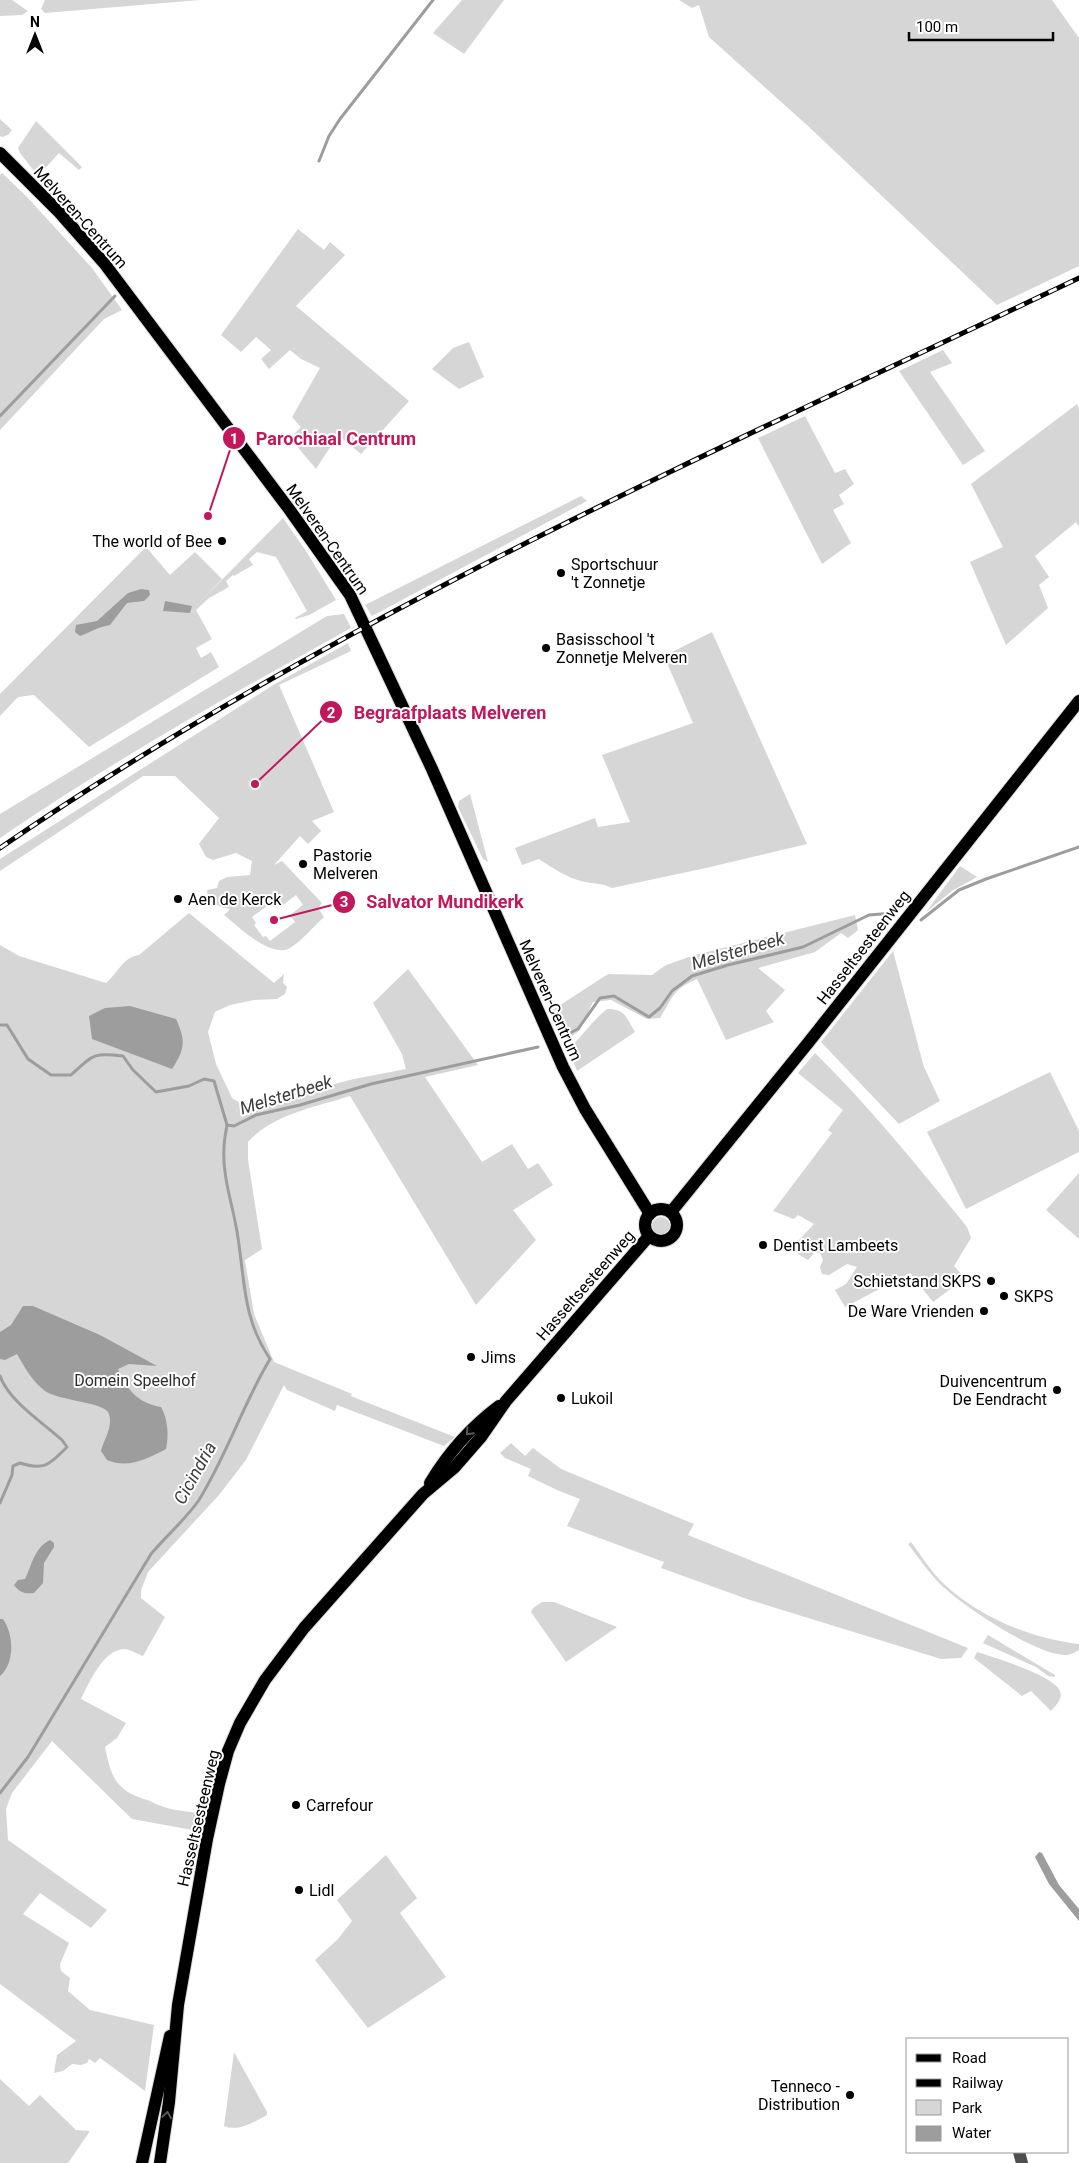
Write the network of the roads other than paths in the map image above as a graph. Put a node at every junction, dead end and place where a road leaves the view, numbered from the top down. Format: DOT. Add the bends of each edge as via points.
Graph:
graph roads {
  1 [pos="0,154"];
  2 [pos="1079,701"];
  3 [pos="671,1212"];
  4 [pos="650,1214"];
  5 [pos="649,1236"];
  6 [pos="178,2005"];
  7 [pos="142,2163"];
  8 [pos="160,2163"];
  1 -- 4 [label="main road, Melveren-Centrum" via="60,212 104,264 289,508 350,595 432,769 566,1074"];
  2 -- 3 [label="main road, Hasseltsesteenweg"];
  3 -- 4 [label="main road" via="662,1209"];
  3 -- 5 [label="main road" via="677,1225 674,1235 659,1241"];
  4 -- 5 [label="main road" via="645,1223"];
  5 -- 6 [label="main road, Hasseltsesteenweg" via="506,1401 470,1450 423,1494 287,1649 265,1680 240,1723 219,1784"];
  6 -- 7 [label="main road, Hasseltsesteenweg"];
  8 -- 6 [label="main road, Hasseltsesteenweg, one-way"];
}
